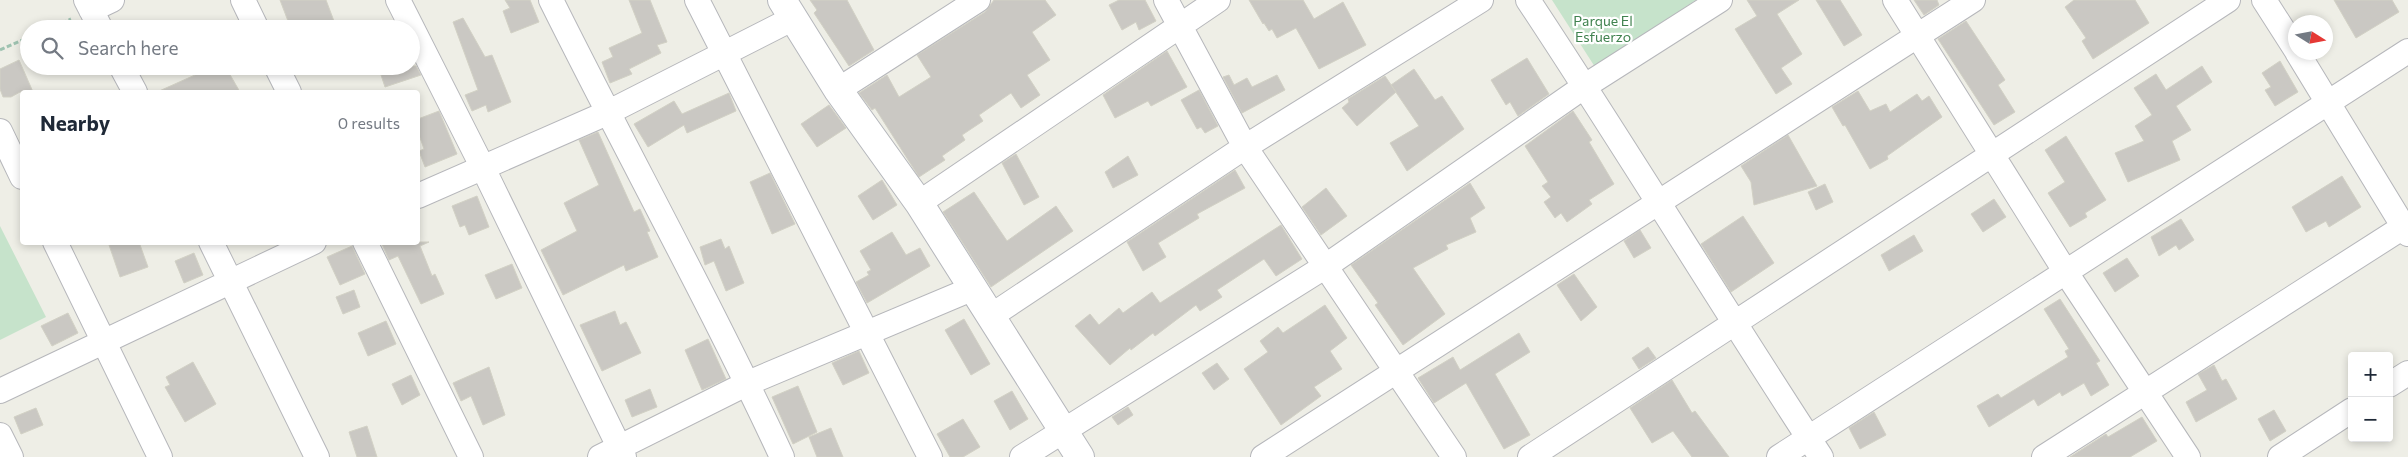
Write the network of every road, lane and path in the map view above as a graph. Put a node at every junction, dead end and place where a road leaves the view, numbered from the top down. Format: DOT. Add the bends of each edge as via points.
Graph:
graph roads {
  1 [pos="243,0"];
  2 [pos="398,0"];
  3 [pos="551,0"];
  4 [pos="697,0"];
  5 [pos="978,0"];
  6 [pos="1166,0"];
  7 [pos="1218,0"];
  8 [pos="1481,0"];
  9 [pos="1528,0"];
  10 [pos="1720,0"];
  11 [pos="1895,0"];
  12 [pos="1973,0"];
  13 [pos="2228,0"];
  14 [pos="2264,0"];
  15 [pos="787,9"];
  16 [pos="253,20"];
  17 [pos="408,20"];
  18 [pos="1180,25"];
  19 [pos="1917,36"];
  20 [pos="2288,38"];
  21 [pos="20,42"];
  22 [pos="420,43"];
  23 [pos="0,50"];
  24 [pos="2408,51"];
  25 [pos="724,52"];
  26 [pos="2302,60"];
  27 [pos="126,75"];
  28 [pos="280,75"];
  29 [pos="1585,86"];
  30 [pos="134,90"];
  31 [pos="288,90"];
  32 [pos="838,90"];
  33 [pos="2327,101"];
  34 [pos="607,113"];
  35 [pos="0,131"];
  36 [pos="1246,146"];
  37 [pos="1991,155"];
  38 [pos="483,168"];
  39 [pos="20,173"];
  40 [pos="420,195"];
  41 [pos="1657,202"];
  42 [pos="919,203"];
  43 [pos="2407,228"];
  44 [pos="56,245"];
  45 [pos="212,245"];
  46 [pos="308,245"];
  47 [pos="366,245"];
  48 [pos="1326,266"];
  49 [pos="2065,271"];
  50 [pos="231,282"];
  51 [pos="974,288"];
  52 [pos="991,316"];
  53 [pos="1733,323"];
  54 [pos="866,333"];
  55 [pos="103,340"];
  56 [pos="1396,372"];
  57 [pos="2408,373"];
  58 [pos="2393,382"];
  59 [pos="748,383"];
  60 [pos="0,391"];
  61 [pos="2144,392"];
  62 [pos="2348,413"];
  63 [pos="1063,432"];
  64 [pos="0,435"];
  65 [pos="1808,437"];
  66 [pos="614,454"];
  67 [pos="11,457"];
  68 [pos="160,457"];
  69 [pos="317,457"];
  70 [pos="472,457"];
  71 [pos="782,457"];
  72 [pos="930,457"];
  73 [pos="1022,457"];
  74 [pos="1080,457"];
  75 [pos="1263,457"];
  76 [pos="1454,457"];
  77 [pos="1530,457"];
  78 [pos="1779,457"];
  79 [pos="1821,457"];
  80 [pos="2044,457"];
  81 [pos="2188,457"];
  82 [pos="2280,457"];
  1 -- 16 [label="street"];
  2 -- 17 [label="street"];
  3 -- 34 [label="street"];
  4 -- 25 [label="street"];
  5 -- 32 [label="street"];
  6 -- 18 [label="street"];
  7 -- 18 [label="street"];
  8 -- 36 [label="street"];
  9 -- 29 [label="street"];
  10 -- 29 [label="street"];
  11 -- 19 [label="street"];
  12 -- 19 [label="street"];
  13 -- 37 [label="street"];
  14 -- 20 [label="street"];
  15 -- 25 [label="street"];
  15 -- 32 [label="street"];
  18 -- 36 [label="street"];
  18 -- 42 [label="street"];
  19 -- 37 [label="street"];
  19 -- 41 [label="street"];
  21 -- 23 [label="path"];
  22 -- 38 [label="street"];
  24 -- 33 [label="street"];
  25 -- 34 [label="street"];
  25 -- 54 [label="street"];
  26 -- 33 [label="street"];
  27 -- 30 [label="street"];
  28 -- 31 [label="street"];
  29 -- 41 [label="street"];
  29 -- 48 [label="street"];
  32 -- 42 [label="street"];
  33 -- 43 [label="street"];
  33 -- 49 [label="street"];
  34 -- 38 [label="street"];
  34 -- 59 [label="street"];
  35 -- 39 [label="street"];
  36 -- 48 [label="street"];
  36 -- 52 [label="street"];
  37 -- 49 [label="street"];
  37 -- 53 [label="street"];
  38 -- 40 [label="street"];
  38 -- 66 [label="street"];
  41 -- 53 [label="street"];
  41 -- 56 [label="street"];
  42 -- 51 [label="street"];
  43 -- 61 [label="street"];
  44 -- 55 [label="street"];
  45 -- 50 [label="street"];
  46 -- 50 [label="street"];
  47 -- 70 [label="street"];
  48 -- 56 [label="street"];
  48 -- 63 [label="street"];
  49 -- 61 [label="street"];
  49 -- 65 [label="street"];
  50 -- 55 [label="street"];
  50 -- 69 [label="street"];
  51 -- 52 [label="street"];
  51 -- 54 [label="street"];
  52 -- 63 [label="street"];
  53 -- 65 [label="street"];
  53 -- 77 [label="street"];
  54 -- 59 [label="street"];
  54 -- 72 [label="street"];
  55 -- 60 [label="street"];
  55 -- 68 [label="street"];
  56 -- 75 [label="street"];
  56 -- 76 [label="street"];
  57 -- 58 [label="street"];
  59 -- 66 [label="street"];
  59 -- 71 [label="street"];
  61 -- 80 [label="street"];
  61 -- 81 [label="street"];
  62 -- 82 [label="street"];
  63 -- 73 [label="street"];
  63 -- 74 [label="street"];
  64 -- 67 [label="street"];
  65 -- 78 [label="street"];
  65 -- 79 [label="street"];
}
